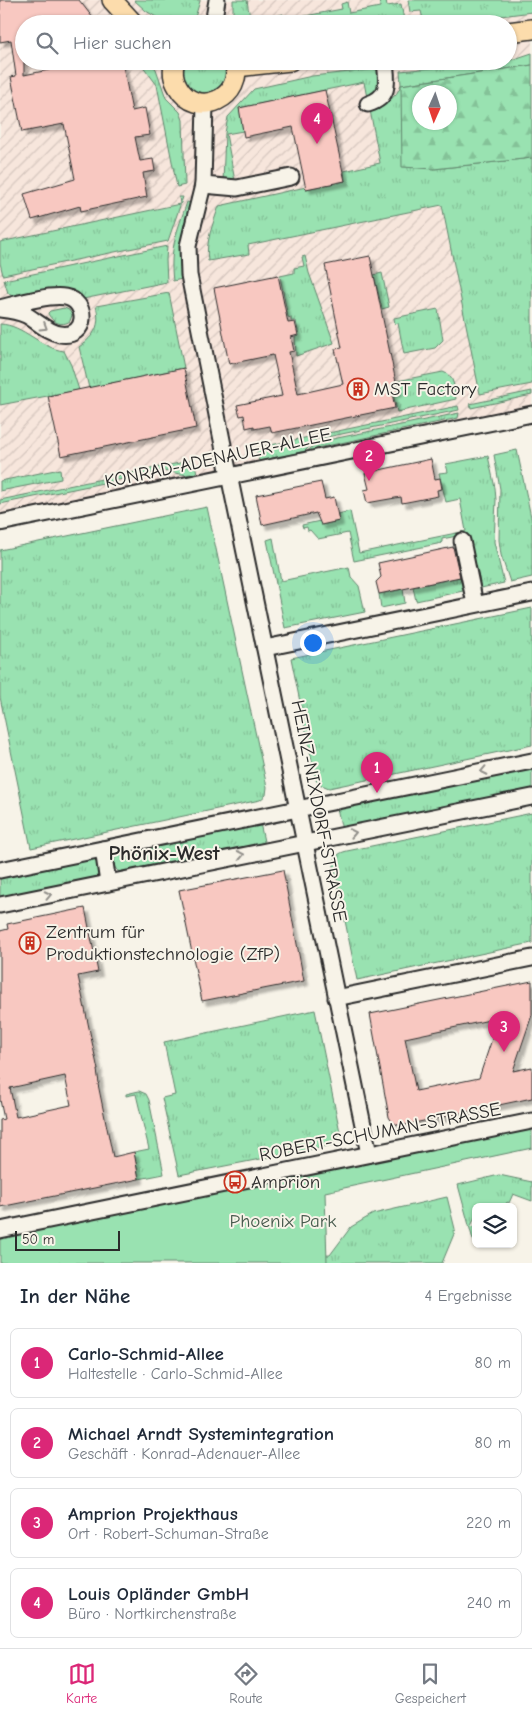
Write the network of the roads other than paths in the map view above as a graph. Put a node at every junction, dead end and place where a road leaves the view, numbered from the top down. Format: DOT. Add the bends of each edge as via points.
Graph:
graph roads {
  1 [pos="112,0"];
  2 [pos="217,0"];
  3 [pos="126,15"];
  4 [pos="214,15"];
  5 [pos="532,29"];
  6 [pos="517,31"];
  7 [pos="174,70"];
  8 [pos="236,70"];
  9 [pos="386,70"];
  10 [pos="205,103"];
  11 [pos="368,104"];
  12 [pos="291,177"];
  13 [pos="204,185"];
  14 [pos="0,309"];
  15 [pos="532,414"];
  16 [pos="229,475"];
  17 [pos="0,523"];
  18 [pos="462,541"];
  19 [pos="532,593"];
  20 [pos="475,604"];
  21 [pos="266,648"];
  22 [pos="532,761"];
  23 [pos="532,796"];
  24 [pos="298,810"];
  25 [pos="305,842"];
  26 [pos="103,849"];
  27 [pos="0,870"];
  28 [pos="108,883"];
  29 [pos="0,905"];
  30 [pos="532,958"];
  31 [pos="336,998"];
  32 [pos="532,1122"];
  33 [pos="369,1154"];
  34 [pos="0,1230"];
  1 -- 3 [label="main road"];
  2 -- 4 [label="street"];
  5 -- 6 [label="main road"];
  7 -- 10 [label="main road" via="175,84 180,92 196,102"];
  8 -- 10 [label="main road" via="234,85 229,92 214,102"];
  9 -- 11 [label="street" via="386,90 377,101"];
  10 -- 13 [label="street, HEINZ-NIXDORF-STRASSE"];
  12 -- 13 [label="street" via="237,188"];
  13 -- 16 [label="street, HEINZ-NIXDORF-STRASSE" via="191,232 188,261"];
  14 -- 14 [label="street, one-way" via="26,315 60,334 74,332 82,324 79,306 66,296"];
  15 -- 16 [label="street, KONRAD-ADENAUER-ALLEE"];
  16 -- 17 [label="street, KONRAD-ADENAUER-ALLEE"];
  16 -- 21 [label="street, HEINZ-NIXDORF-STRASSE"];
  18 -- 20 [label="street"];
  19 -- 20 [label="street"];
  20 -- 21 [label="street"];
  21 -- 24 [label="street, HEINZ-NIXDORF-STRASSE"];
  22 -- 24 [label="street, one-way"];
  25 -- 23 [label="street, one-way"];
  24 -- 25 [label="street, HEINZ-NIXDORF-STRASSE"];
  24 -- 26 [label="street"];
  28 -- 25 [label="street, one-way"];
  25 -- 31 [label="street, HEINZ-NIXDORF-STRASSE"];
  26 -- 27 [label="street"];
  26 -- 28 [label="street"];
  29 -- 28 [label="street, one-way"];
  30 -- 31 [label="street"];
  31 -- 33 [label="street, HEINZ-NIXDORF-STRASSE"];
  32 -- 33 [label="street, ROBERT-SCHUMAN-STRASSE"];
  33 -- 34 [label="street, ROBERT-SCHUMAN-STRASSE"];
}
